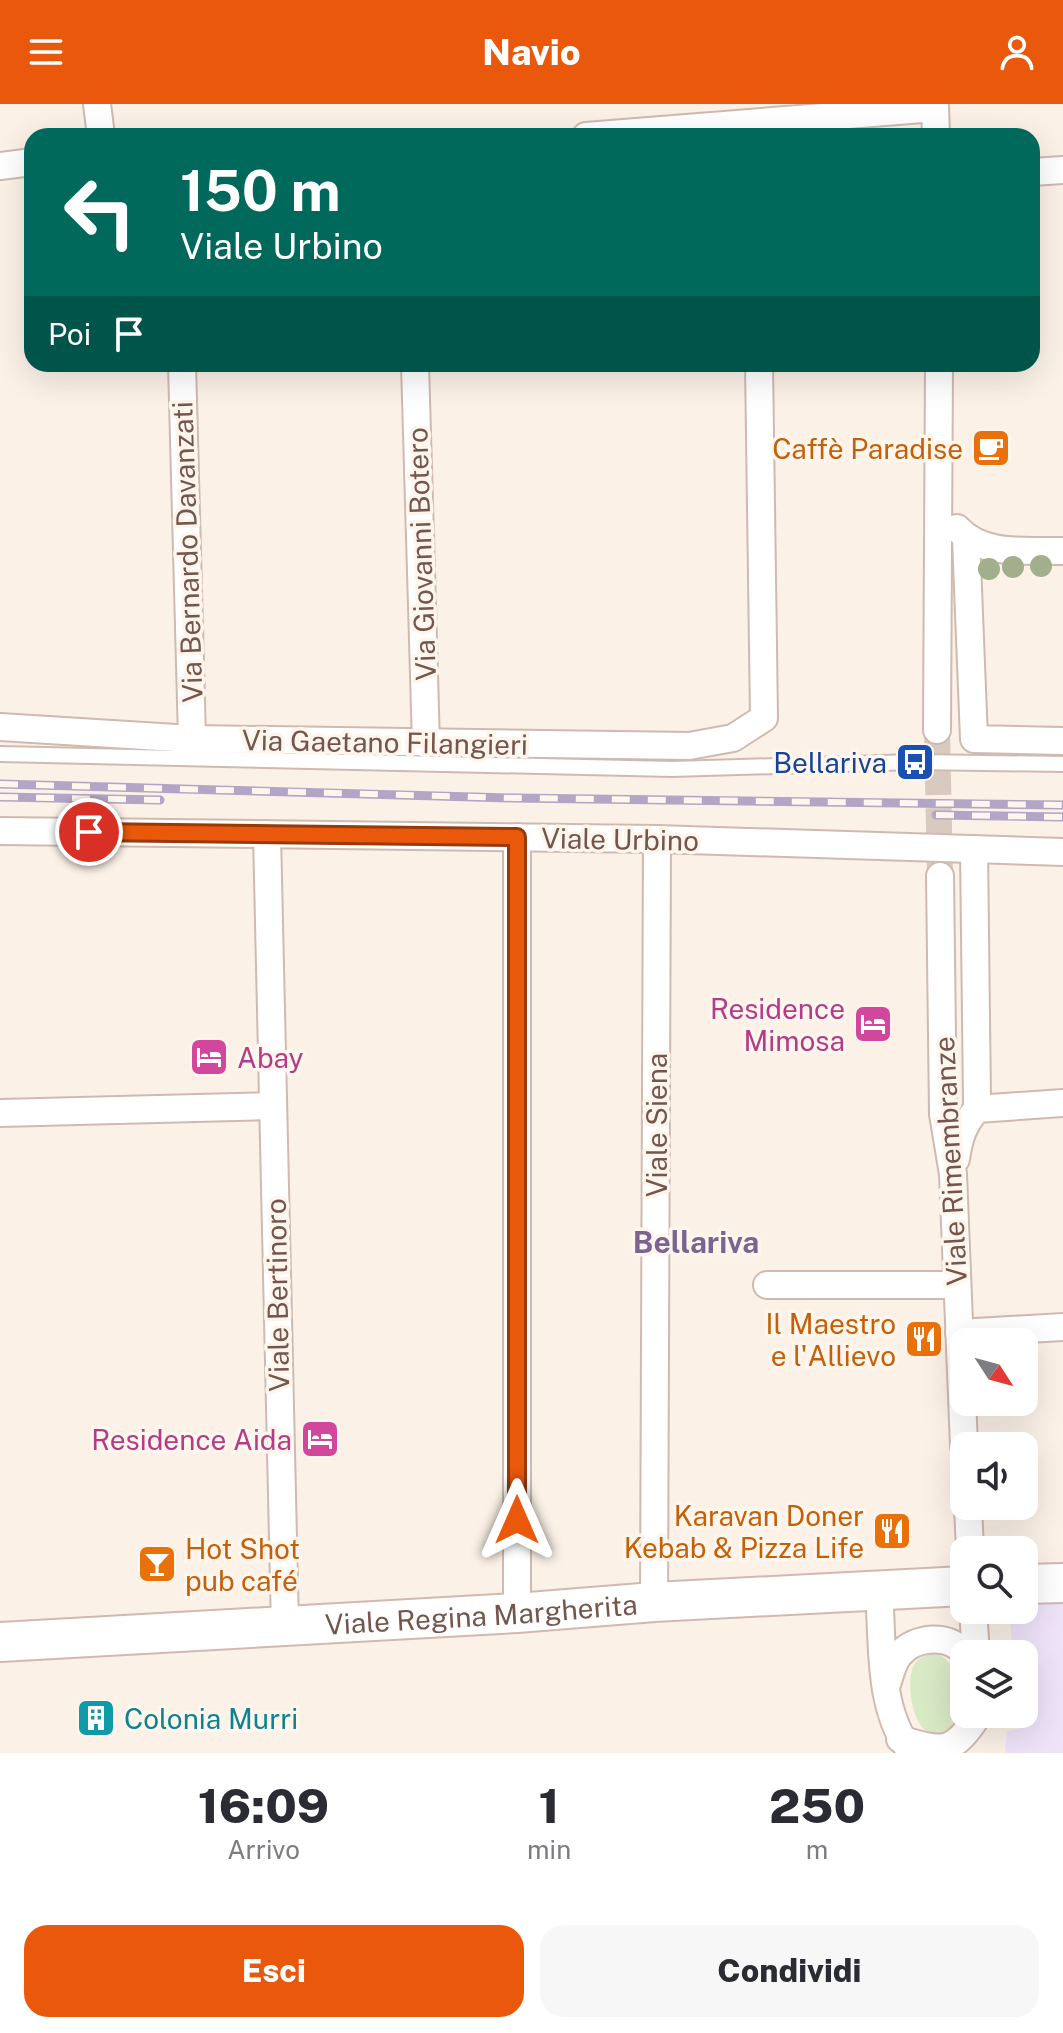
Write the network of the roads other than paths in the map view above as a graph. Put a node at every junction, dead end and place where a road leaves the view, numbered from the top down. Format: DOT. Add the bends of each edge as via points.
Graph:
graph roads {
  1 [pos="97,104"];
  2 [pos="935,106"];
  3 [pos="100,128"];
  4 [pos="764,128"];
  5 [pos="936,128"];
  6 [pos="24,163"];
  7 [pos="0,166"];
  8 [pos="1063,170"];
  9 [pos="1040,171"];
  10 [pos="182,372"];
  11 [pos="415,372"];
  12 [pos="759,372"];
  13 [pos="939,372"];
  14 [pos="941,438"];
  15 [pos="966,538"];
  16 [pos="1063,551"];
  17 [pos="0,727"];
  18 [pos="937,730"];
  19 [pos="192,739"];
  20 [pos="1063,741"];
  21 [pos="426,744"];
  22 [pos="0,754"];
  23 [pos="1063,764"];
  24 [pos="0,831"];
  25 [pos="267,834"];
  26 [pos="517,837"];
  27 [pos="657,839"];
  28 [pos="952,848"];
  29 [pos="1063,852"];
  30 [pos="940,876"];
  31 [pos="977,1102"];
  32 [pos="1063,1103"];
  33 [pos="273,1106"];
  34 [pos="936,1108"];
  35 [pos="0,1113"];
  36 [pos="953,1174"];
  37 [pos="767,1285"];
  38 [pos="957,1285"];
  39 [pos="1063,1327"];
  40 [pos="959,1328"];
  41 [pos="1038,1328"];
  42 [pos="1063,1583"];
  43 [pos="1038,1584"];
  44 [pos="950,1587"];
  45 [pos="879,1590"];
  46 [pos="654,1602"];
  47 [pos="517,1613"];
  48 [pos="285,1627"];
  49 [pos="0,1642"];
  50 [pos="950,1642"];
  51 [pos="886,1686"];
  52 [pos="970,1728"];
  53 [pos="976,1728"];
  54 [pos="906,1746"];
  55 [pos="965,1753"];
  1 -- 3 [label="street"];
  2 -- 4 [label="street"];
  2 -- 5 [label="street"];
  6 -- 7 [label="street"];
  8 -- 9 [label="street"];
  10 -- 19 [label="street, Via Bernardo Davanzati"];
  11 -- 21 [label="street, Via Giovanni Botero"];
  12 -- 21 [label="street, Via Gaetano Filangieri" via="764,718 733,738 689,746"];
  13 -- 14 [label="street"];
  14 -- 15 [label="street" via="956,527"];
  14 -- 18 [label="street"];
  15 -- 16 [label="street" via="1001,549"];
  15 -- 20 [label="street" via="974,739"];
  17 -- 19 [label="street, Via Gaetano Filangieri"];
  19 -- 21 [label="street, Via Gaetano Filangieri"];
  22 -- 23 [label="lane" via="672,769"];
  24 -- 25 [label="street, Viale Urbino"];
  25 -- 26 [label="street, Viale Urbino"];
  25 -- 33 [label="street, Viale Bertinoro"];
  26 -- 27 [label="street, Viale Urbino"];
  26 -- 47 [label="street"];
  27 -- 28 [label="street, Viale Urbino"];
  27 -- 46 [label="street, Viale Siena"];
  28 -- 29 [label="street, Viale Urbino"];
  28 -- 31 [label="street"];
  28 -- 34 [label="street"];
  30 -- 36 [label="street, Viale Rimembranze" via="943,1114"];
  32 -- 36 [label="street" via="977,1109 959,1136"];
  33 -- 35 [label="street"];
  33 -- 48 [label="street, Viale Bertinoro"];
  36 -- 38 [label="street, Viale Rimembranze"];
  37 -- 38 [label="street"];
  38 -- 40 [label="street, Viale Rimembranze"];
  39 -- 41 [label="street"];
  42 -- 43 [label="street"];
  44 -- 45 [label="street, Viale Regina Margherita"];
  45 -- 46 [label="street, Viale Regina Margherita"];
  45 -- 51 [label="street"];
  46 -- 47 [label="street, Viale Regina Margherita"];
  47 -- 48 [label="street, Viale Regina Margherita"];
  48 -- 49 [label="street, Viale Regina Margherita"];
  50 -- 51 [label="street" via="917,1641 898,1656"];
  51 -- 54 [label="street" via="892,1721"];
  52 -- 54 [label="street" via="947,1748"];
  53 -- 55 [label="street"];
}
